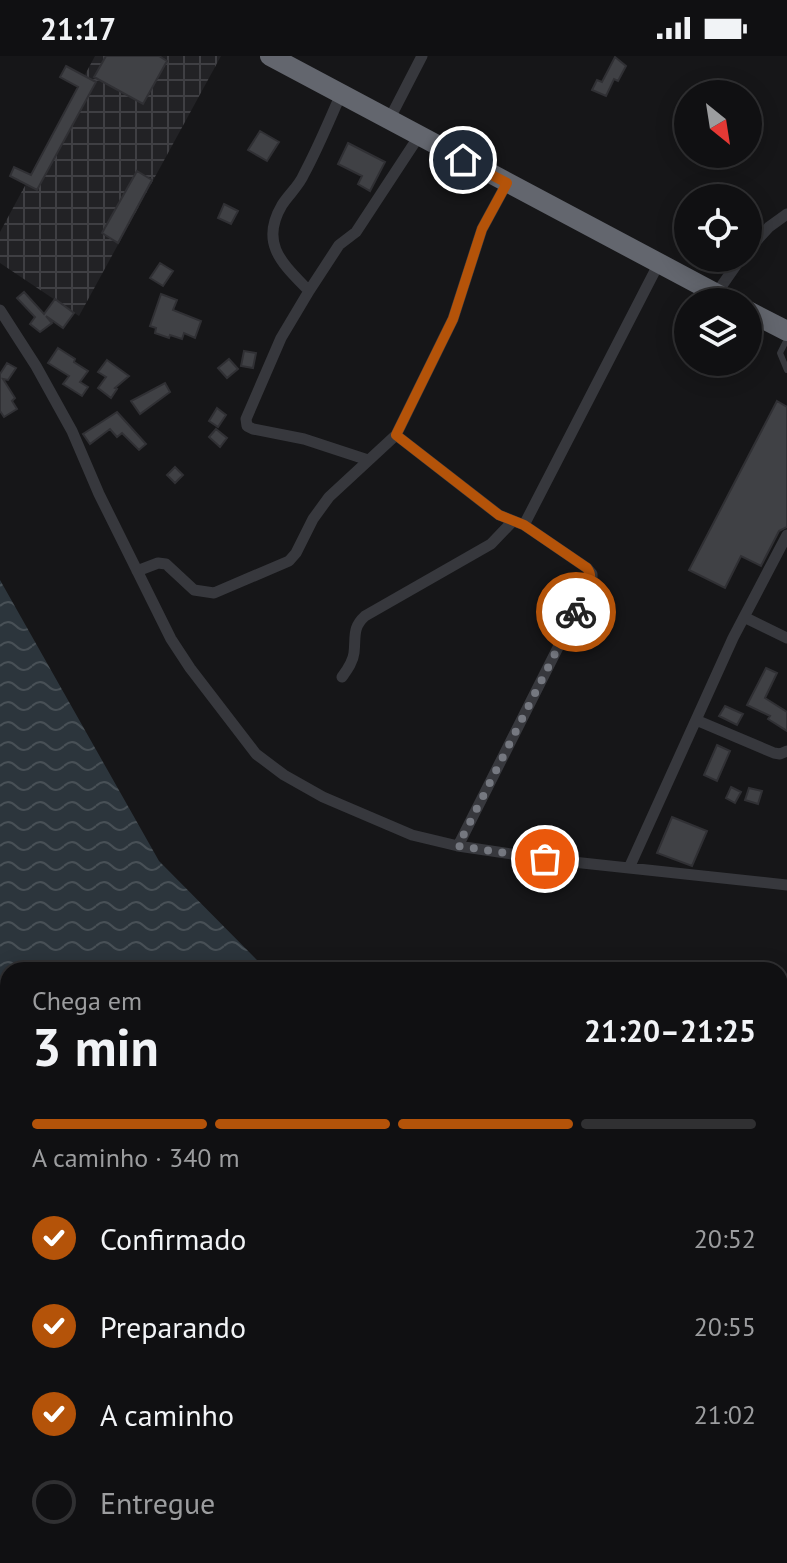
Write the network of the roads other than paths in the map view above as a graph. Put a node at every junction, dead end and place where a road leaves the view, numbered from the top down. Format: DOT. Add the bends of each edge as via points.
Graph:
graph roads {
  1 [pos="270,56"];
  2 [pos="422,56"];
  3 [pos="341,94"];
  4 [pos="389,120"];
  5 [pos="419,136"];
  6 [pos="507,183"];
  7 [pos="787,214"];
  8 [pos="762,235"];
  9 [pos="659,263"];
  10 [pos="705,288"];
  11 [pos="309,291"];
  12 [pos="0,310"];
  13 [pos="762,318"];
  14 [pos="787,331"];
  15 [pos="787,339"];
  16 [pos="787,370"];
  17 [pos="396,435"];
  18 [pos="368,460"];
  19 [pos="518,524"];
  20 [pos="787,535"];
  21 [pos="137,571"];
  22 [pos="744,617"];
  23 [pos="787,638"];
  24 [pos="342,677"];
  25 [pos="696,720"];
  26 [pos="787,751"];
  27 [pos="458,846"];
  28 [pos="629,868"];
  29 [pos="787,885"];
  1 -- 3 [label="highway"];
  2 -- 4 [label="street"];
  3 -- 4 [label="highway"];
  3 -- 11 [label="street" via="305,173 279,213 273,235 283,263"];
  4 -- 5 [label="highway"];
  5 -- 6 [label="highway"];
  5 -- 11 [label="street" via="356,232 339,245"];
  6 -- 9 [label="highway"];
  6 -- 17 [label="street" via="482,229 453,319"];
  7 -- 8 [label="street"];
  9 -- 10 [label="highway"];
  9 -- 19 [label="street"];
  11 -- 18 [label="street" via="281,338 247,426"];
  12 -- 21 [label="street" via="72,431"];
  13 -- 14 [label="highway"];
  15 -- 16 [label="lane" via="780,353"];
  17 -- 18 [label="street"];
  17 -- 19 [label="street"];
  18 -- 21 [label="street" via="329,497 296,553 278,568 205,594 166,564"];
  19 -- 24 [label="street" via="365,616 357,623 354,651"];
  19 -- 27 [label="street" via="587,568 592,580"];
  20 -- 22 [label="street"];
  21 -- 27 [label="street" via="171,639 256,754 323,797 412,835"];
  22 -- 23 [label="street"];
  22 -- 25 [label="street"];
  25 -- 26 [label="street" via="774,753"];
  25 -- 28 [label="street"];
  27 -- 28 [label="street"];
  28 -- 29 [label="street"];
}
